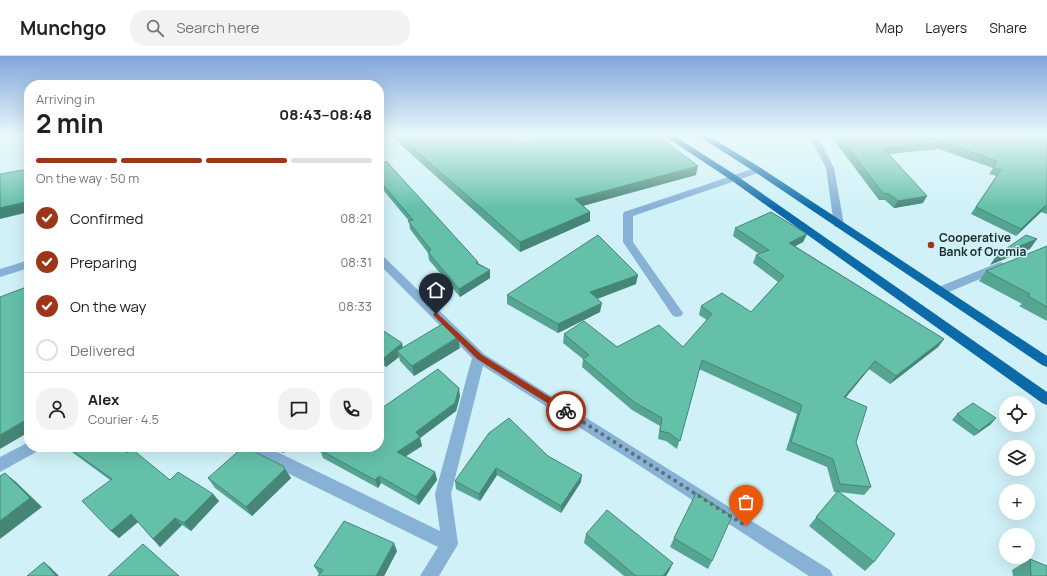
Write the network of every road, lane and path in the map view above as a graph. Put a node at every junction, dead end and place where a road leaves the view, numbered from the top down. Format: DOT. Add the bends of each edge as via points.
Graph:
graph roads {
  1 [pos="705,159"];
  2 [pos="741,159"];
  3 [pos="826,159"];
  4 [pos="758,170"];
  5 [pos="734,178"];
  6 [pos="839,224"];
  7 [pos="1011,262"];
  8 [pos="384,265"];
  9 [pos="24,266"];
  10 [pos="0,273"];
  11 [pos="940,291"];
  12 [pos="677,314"];
  13 [pos="479,357"];
  14 [pos="1047,362"];
  15 [pos="1047,399"];
  16 [pos="24,452"];
  17 [pos="262,452"];
  18 [pos="0,465"];
  19 [pos="450,544"];
  20 [pos="429,576"];
  21 [pos="824,576"];
  1 -- 5 [label="highway"];
  2 -- 4 [label="highway"];
  3 -- 6 [label="street" via="830,168"];
  4 -- 5 [label="street"];
  4 -- 6 [label="highway"];
  5 -- 12 [label="street" via="628,214 628,242"];
  5 -- 15 [label="highway"];
  6 -- 11 [label="highway"];
  7 -- 11 [label="street"];
  8 -- 13 [label="street"];
  9 -- 10 [label="street"];
  11 -- 14 [label="highway"];
  13 -- 19 [label="street" via="444,494"];
  13 -- 21 [label="street"];
  16 -- 18 [label="street"];
  17 -- 19 [label="street"];
  19 -- 20 [label="street"];
}
